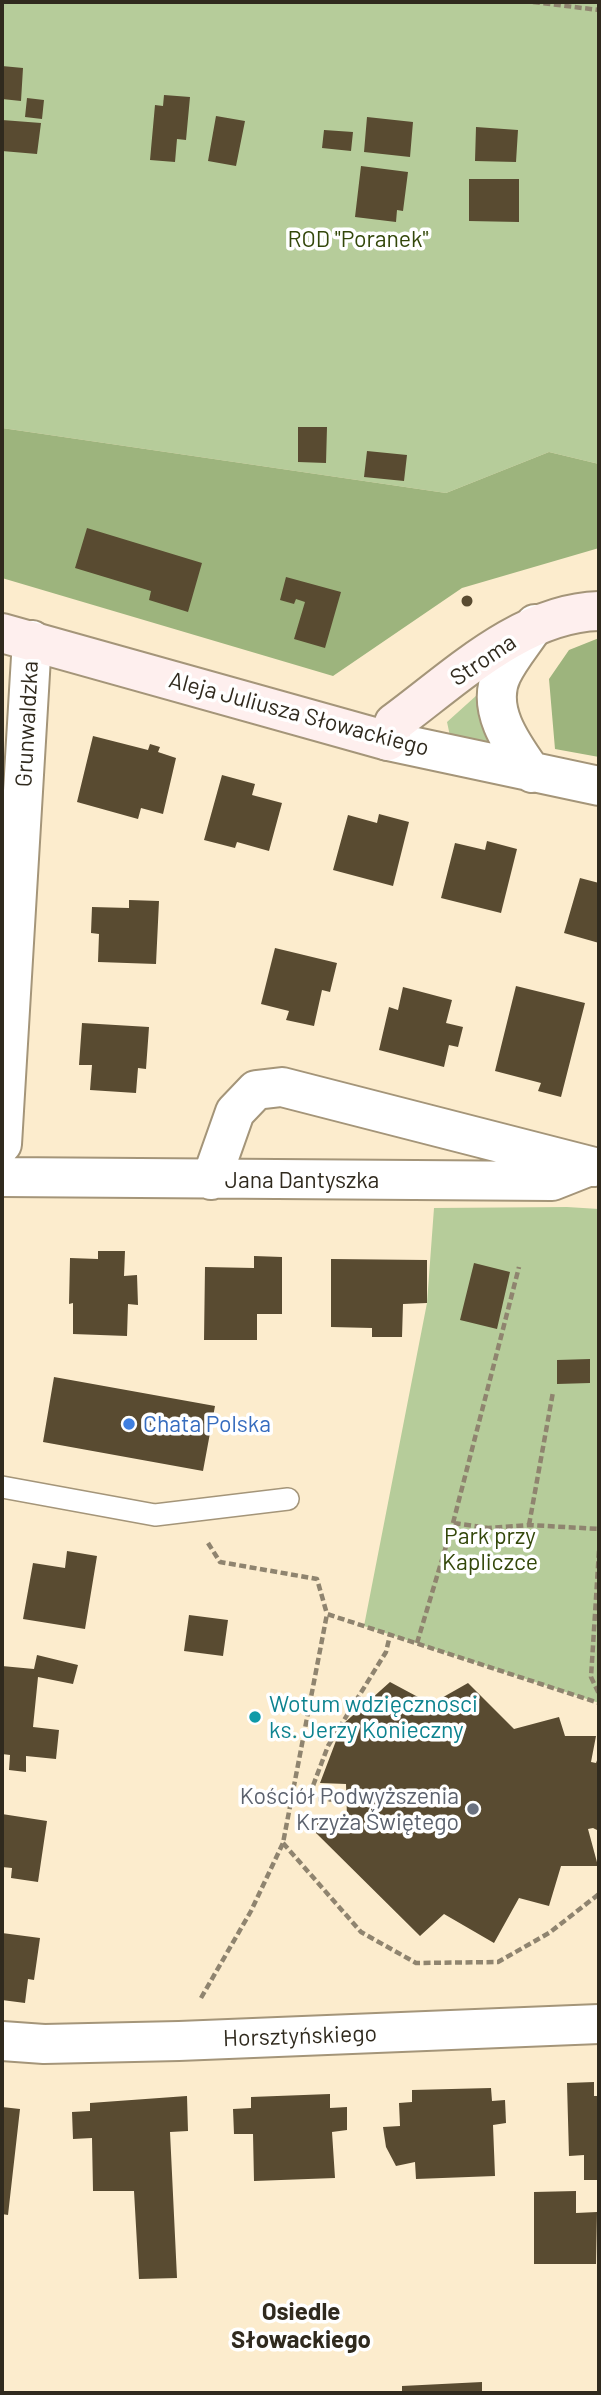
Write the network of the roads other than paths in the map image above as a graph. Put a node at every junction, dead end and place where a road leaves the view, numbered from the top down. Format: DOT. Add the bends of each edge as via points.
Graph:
graph roads {
  1 [pos="599,611"];
  2 [pos="535,624"];
  3 [pos="17,636"];
  4 [pos="388,741"];
  5 [pos="532,773"];
  6 [pos="599,786"];
  7 [pos="2,1144"];
  8 [pos="595,1167"];
  9 [pos="2,1177"];
  10 [pos="211,1180"];
  11 [pos="2,1487"];
  12 [pos="288,1499"];
  13 [pos="599,2025"];
  14 [pos="2,2041"];
  1 -- 2 [label="street, Stroma"];
  2 -- 4 [label="street, Stroma" via="394,723"];
  2 -- 5 [label="street" via="501,676 497,707 508,738"];
  3 -- 4 [label="street, Aleja Juliusza Słowackiego"];
  3 -- 7 [label="street, Grunwaldzka"];
  4 -- 5 [label="street, Aleja Juliusza Słowackiego"];
  5 -- 6 [label="street, Aleja Juliusza Słowackiego"];
  8 -- 10 [label="street, Jana Dantyszka" via="552,1181"];
  8 -- 10 [label="street" via="282,1087 256,1090 235,1112"];
  9 -- 10 [label="street, Jana Dantyszka"];
  11 -- 12 [label="lane" via="155,1515"];
  13 -- 14 [label="street, Horsztyńskiego" via="178,2041"];
}
